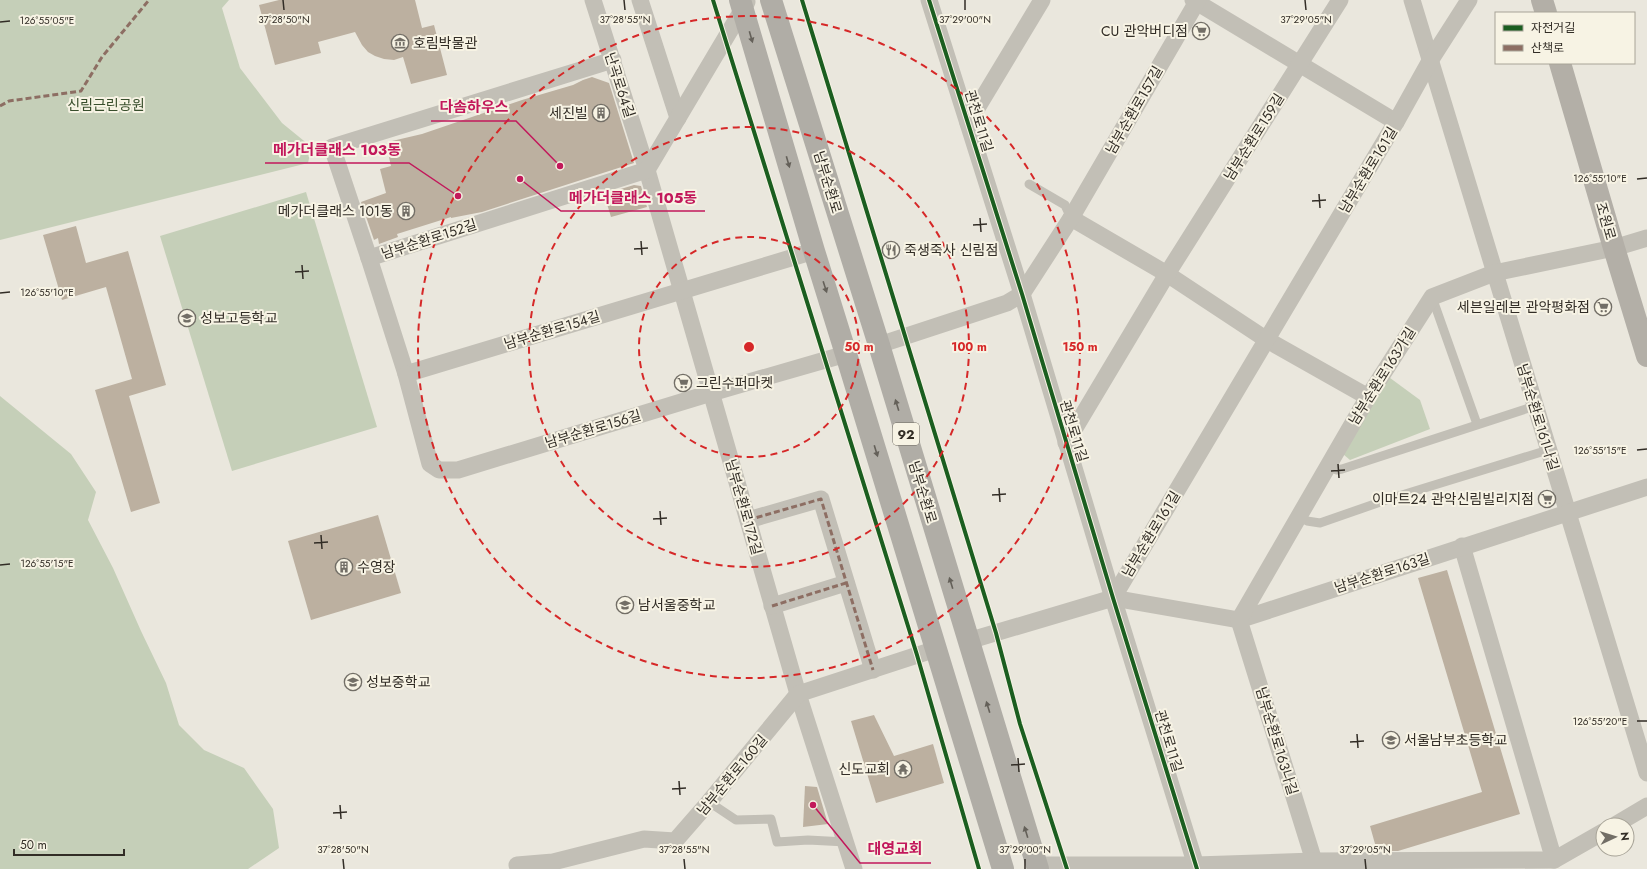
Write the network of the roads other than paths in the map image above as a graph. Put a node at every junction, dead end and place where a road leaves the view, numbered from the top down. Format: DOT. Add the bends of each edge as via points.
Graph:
graph roads {
  1 [pos="593,0"];
  2 [pos="640,0"];
  3 [pos="771,0"];
  4 [pos="929,0"];
  5 [pos="1042,0"];
  6 [pos="1340,0"];
  7 [pos="1412,0"];
  8 [pos="1469,0"];
  9 [pos="1542,0"];
  10 [pos="1196,1"];
  11 [pos="744,3"];
  12 [pos="1546,12"];
  13 [pos="613,60"];
  14 [pos="1430,61"];
  15 [pos="1300,64"];
  16 [pos="1560,64"];
  17 [pos="678,118"];
  18 [pos="968,122"];
  19 [pos="1396,122"];
  20 [pos="647,170"];
  21 [pos="1029,184"];
  22 [pos="1071,218"];
  23 [pos="1647,238"];
  24 [pos="1614,248"];
  25 [pos="814,251"];
  26 [pos="370,258"];
  27 [pos="1494,273"];
  28 [pos="1167,274"];
  29 [pos="682,291"];
  30 [pos="1022,294"];
  31 [pos="1432,297"];
  32 [pos="1267,340"];
  33 [pos="879,345"];
  34 [pos="846,354"];
  35 [pos="1647,356"];
  36 [pos="406,374"];
  37 [pos="711,393"];
  38 [pos="1368,397"];
  39 [pos="1535,406"];
  40 [pos="1477,424"];
  41 [pos="1066,443"];
  42 [pos="1548,450"];
  43 [pos="1327,466"];
  44 [pos="1647,487"];
  45 [pos="1567,512"];
  46 [pos="1299,515"];
  47 [pos="748,520"];
  48 [pos="1462,546"];
  49 [pos="846,583"];
  50 [pos="1113,598"];
  51 [pos="772,606"];
  52 [pos="1239,620"];
  53 [pos="968,641"];
  54 [pos="936,649"];
  55 [pos="873,670"];
  56 [pos="798,694"];
  57 [pos="1647,773"];
  58 [pos="709,802"];
  59 [pos="1647,806"];
  60 [pos="1628,817"];
  61 [pos="1595,837"];
  62 [pos="846,842"];
  63 [pos="1554,860"];
  64 [pos="1314,861"];
  65 [pos="516,863"];
  66 [pos="1415,865"];
  67 [pos="1037,867"];
  68 [pos="1197,867"];
  69 [pos="854,869"];
  70 [pos="1002,869"];
  1 -- 13 [label="street, 난곡로64길"];
  2 -- 17 [label="street"];
  3 -- 33 [label="main road, 남부순환로 / 92"];
  4 -- 18 [label="street, 관천로11길"];
  5 -- 18 [label="street"];
  6 -- 15 [label="street, 남부순환로159길"];
  7 -- 14 [label="street, 남부순환로161나길"];
  8 -- 14 [label="street, 남부순환로161길"];
  9 -- 12 [label="street"];
  10 -- 15 [label="street, 남부순환로157길"];
  10 -- 22 [label="street, 남부순환로157길"];
  11 -- 17 [label="street"];
  11 -- 25 [label="main road, 92, one-way"];
  13 -- 20 [label="street, 난곡로64길"];
  13 -- 26 [label="street, 남부순환로152길" via="332,147"];
  14 -- 19 [label="street, 남부순환로161길"];
  14 -- 27 [label="street, 남부순환로161나길"];
  15 -- 19 [label="street, 남부순환로157길"];
  15 -- 28 [label="street, 남부순환로159길"];
  16 -- 24 [label="street, 조원로"];
  17 -- 20 [label="street"];
  18 -- 30 [label="street, 관천로11길"];
  19 -- 32 [label="street, 남부순환로161길"];
  20 -- 26 [label="street, 남부순환로152길"];
  20 -- 29 [label="street, 남부순환로172길"];
  21 -- 22 [label="lane" via="1065,205"];
  22 -- 28 [label="street"];
  22 -- 30 [label="street, 남부순환로157길"];
  23 -- 24 [label="street"];
  24 -- 27 [label="street"];
  24 -- 35 [label="street, 조원로"];
  25 -- 29 [label="street, 남부순환로154길"];
  25 -- 34 [label="main road, 92, one-way"];
  26 -- 36 [label="street"];
  27 -- 31 [label="street"];
  27 -- 39 [label="street, 남부순환로161나길"];
  28 -- 32 [label="street"];
  28 -- 41 [label="street, 남부순환로159길"];
  29 -- 36 [label="street, 남부순환로154길"];
  29 -- 37 [label="street, 남부순환로172길"];
  30 -- 33 [label="street, 남부순환로157길" via="1007,303"];
  30 -- 41 [label="street, 관천로11길"];
  31 -- 38 [label="street, 남부순환로163가길"];
  31 -- 40 [label="lane"];
  32 -- 38 [label="street"];
  32 -- 50 [label="street, 남부순환로161길"];
  53 -- 33 [label="main road, 남부순환로 / 92, one-way"];
  34 -- 37 [label="street, 남부순환로156길"];
  34 -- 54 [label="main road, 92, one-way"];
  36 -- 37 [label="street, 남부순환로156길" via="430,464 438,470 458,470"];
  37 -- 47 [label="street, 남부순환로172길"];
  38 -- 43 [label="street, 남부순환로163가길"];
  39 -- 40 [label="lane"];
  39 -- 42 [label="street, 남부순환로161나길"];
  40 -- 43 [label="lane" via="1342,469"];
  41 -- 50 [label="street, 관천로11길"];
  42 -- 45 [label="street, 남부순환로161나길"];
  42 -- 46 [label="lane" via="1320,523 1307,521"];
  43 -- 46 [label="street, 남부순환로163가길"];
  44 -- 45 [label="street, 남부순환로163길"];
  45 -- 48 [label="street, 남부순환로163길"];
  45 -- 57 [label="street, 남부순환로161나길"];
  46 -- 52 [label="street, 남부순환로163가길"];
  47 -- 49 [label="street" via="821,499"];
  47 -- 51 [label="street, 남부순환로172길"];
  48 -- 52 [label="street, 남부순환로163길"];
  48 -- 63 [label="street"];
  49 -- 51 [label="street"];
  49 -- 55 [label="street"];
  50 -- 52 [label="street, 남부순환로163길"];
  50 -- 53 [label="street"];
  50 -- 68 [label="street, 관천로11길"];
  51 -- 56 [label="street, 남부순환로172길"];
  52 -- 64 [label="street, 남부순환로163나길"];
  67 -- 53 [label="main road, 남부순환로 / 92, one-way"];
  54 -- 55 [label="street"];
  54 -- 70 [label="main road, 92"];
  55 -- 56 [label="street"];
  56 -- 58 [label="street, 남부순환로160길"];
  56 -- 62 [label="street, 남부순환로172길"];
  58 -- 62 [label="lane" via="736,820 771,819 777,842"];
  58 -- 65 [label="street, 남부순환로160길" via="675,842 644,839 553,862"];
  59 -- 60 [label="street"];
  61 -- 63 [label="street"];
  62 -- 69 [label="street, 남부순환로172길"];
  63 -- 66 [label="street"];
  64 -- 66 [label="street"];
  64 -- 68 [label="street"];
  67 -- 68 [label="street"];
}
